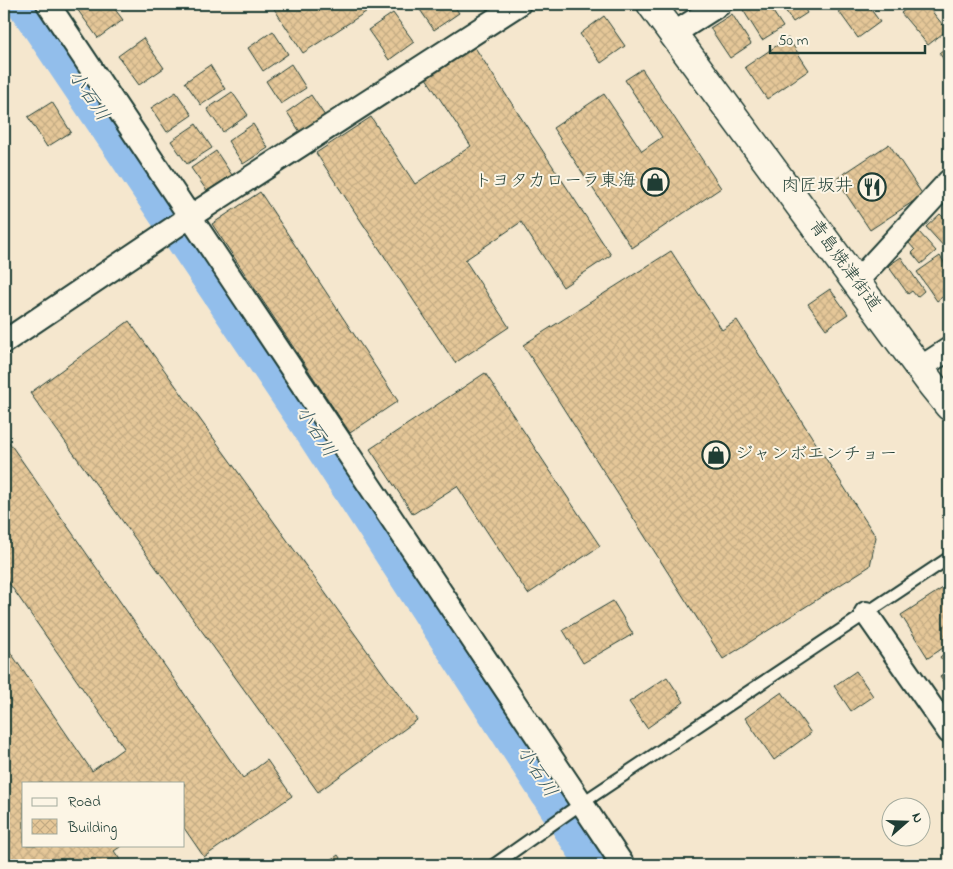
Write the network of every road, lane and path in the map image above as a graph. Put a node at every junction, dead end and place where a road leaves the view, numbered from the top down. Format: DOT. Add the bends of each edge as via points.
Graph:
graph roads {
  1 [pos="48,4"];
  2 [pos="519,4"];
  3 [pos="651,4"];
  4 [pos="720,4"];
  5 [pos="673,34"];
  6 [pos="949,181"];
  7 [pos="191,216"];
  8 [pos="856,282"];
  9 [pos="4,342"];
  10 [pos="949,349"];
  11 [pos="920,368"];
  12 [pos="949,406"];
  13 [pos="949,558"];
  14 [pos="866,614"];
  15 [pos="949,732"];
  16 [pos="582,803"];
  17 [pos="494,865"];
  18 [pos="624,865"];
  1 -- 7 [label="street"];
  2 -- 7 [label="street"];
  3 -- 5 [label="main road, 青島焼津街道"];
  4 -- 5 [label="street"];
  5 -- 8 [label="main road, 青島焼津街道"];
  6 -- 8 [label="street"];
  7 -- 9 [label="street"];
  7 -- 16 [label="street"];
  8 -- 11 [label="main road, 青島焼津街道"];
  10 -- 11 [label="street"];
  11 -- 12 [label="main road, 青島焼津街道"];
  13 -- 14 [label="lane"];
  14 -- 15 [label="street"];
  14 -- 16 [label="lane"];
  16 -- 17 [label="lane"];
  16 -- 18 [label="street"];
}
